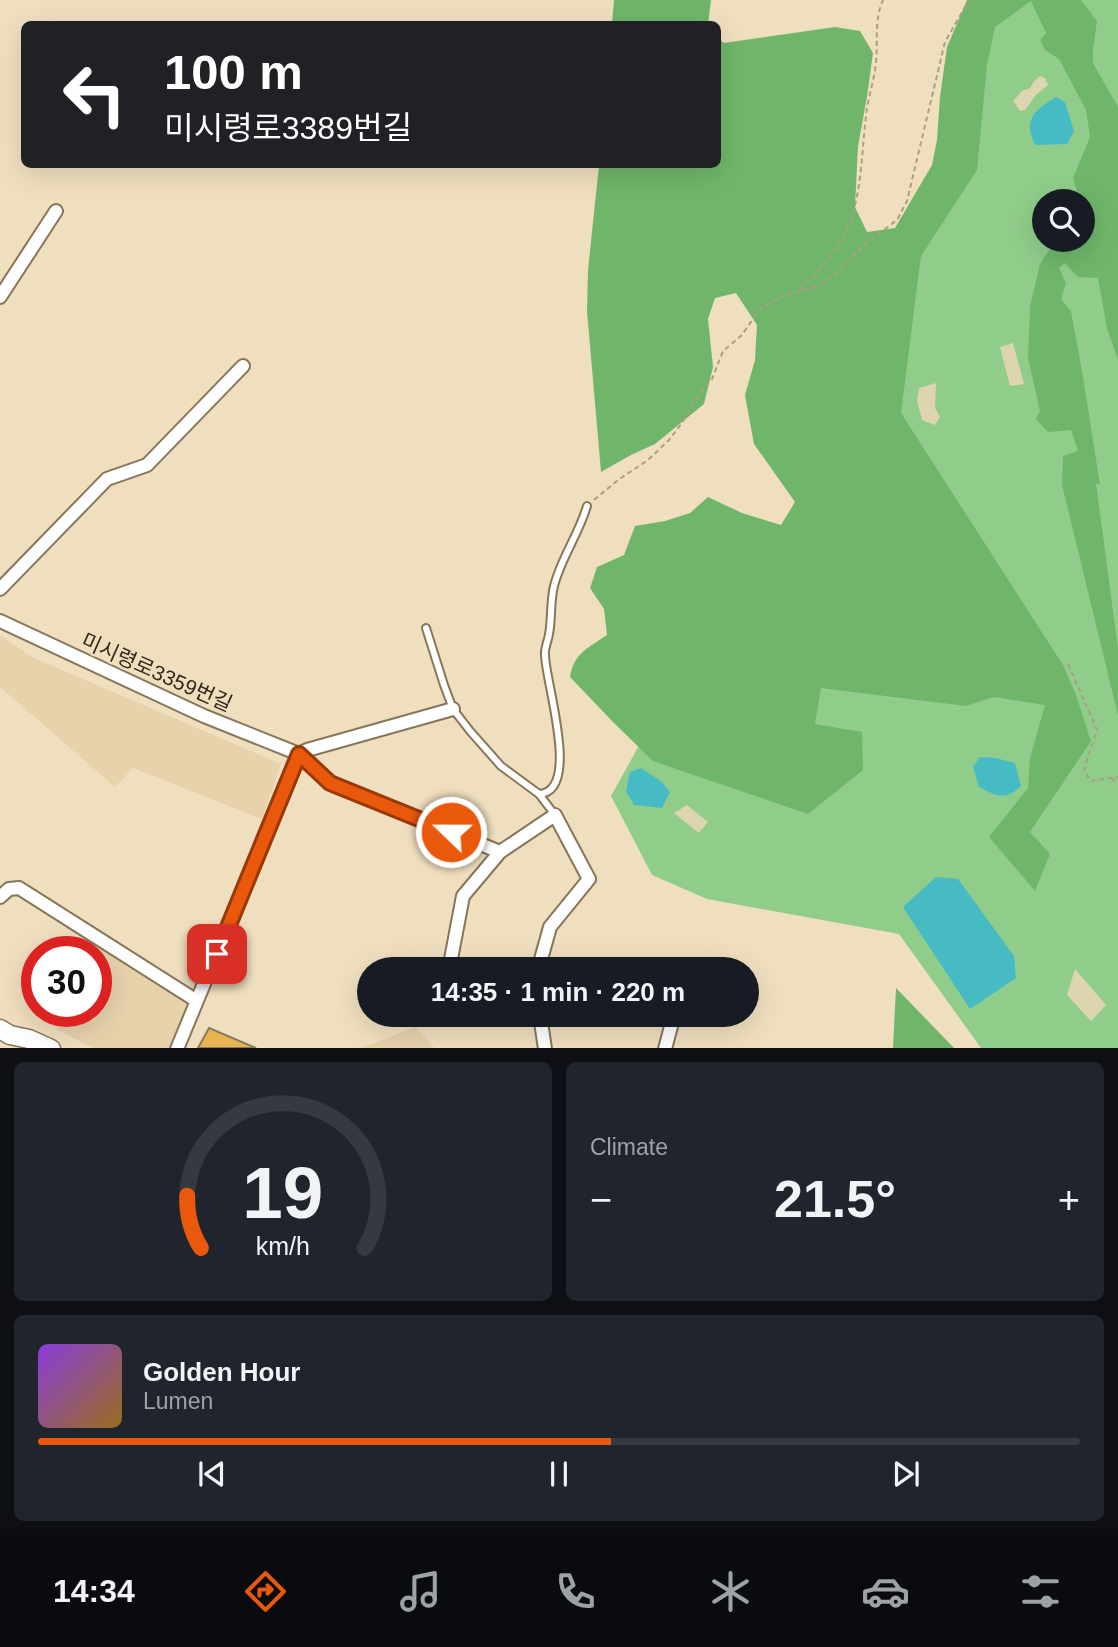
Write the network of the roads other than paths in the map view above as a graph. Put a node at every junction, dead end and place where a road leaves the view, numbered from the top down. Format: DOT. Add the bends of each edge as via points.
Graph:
graph roads {
  1 [pos="56,211"];
  2 [pos="0,297"];
  3 [pos="243,366"];
  4 [pos="587,506"];
  5 [pos="0,589"];
  6 [pos="0,621"];
  7 [pos="426,628"];
  8 [pos="453,709"];
  9 [pos="299,754"];
  10 [pos="539,794"];
  11 [pos="555,814"];
  12 [pos="500,852"];
  13 [pos="0,897"];
  14 [pos="451,957"];
  15 [pos="542,957"];
  16 [pos="197,1001"];
  17 [pos="0,1018"];
  18 [pos="542,1027"];
  19 [pos="671,1027"];
  20 [pos="0,1029"];
  21 [pos="26,1044"];
  22 [pos="51,1048"];
  23 [pos="177,1048"];
  24 [pos="545,1048"];
  25 [pos="665,1048"];
  1 -- 2 [label="street"];
  3 -- 5 [label="street" via="147,465 107,479"];
  4 -- 10 [label="lane" via="554,586 544,656 561,761 558,782"];
  6 -- 9 [label="street, 미시령로3359번길" via="204,716"];
  7 -- 8 [label="lane"];
  8 -- 9 [label="street"];
  8 -- 10 [label="lane" via="501,766"];
  9 -- 12 [label="street" via="330,783"];
  9 -- 16 [label="street"];
  10 -- 11 [label="lane"];
  11 -- 12 [label="street"];
  11 -- 15 [label="street" via="589,879 550,927"];
  12 -- 14 [label="street" via="463,896"];
  13 -- 16 [label="street" via="19,888"];
  16 -- 23 [label="street"];
  17 -- 21 [label="main road"];
  18 -- 24 [label="street"];
  19 -- 25 [label="street"];
  20 -- 21 [label="main road"];
  21 -- 22 [label="main road"];
}
